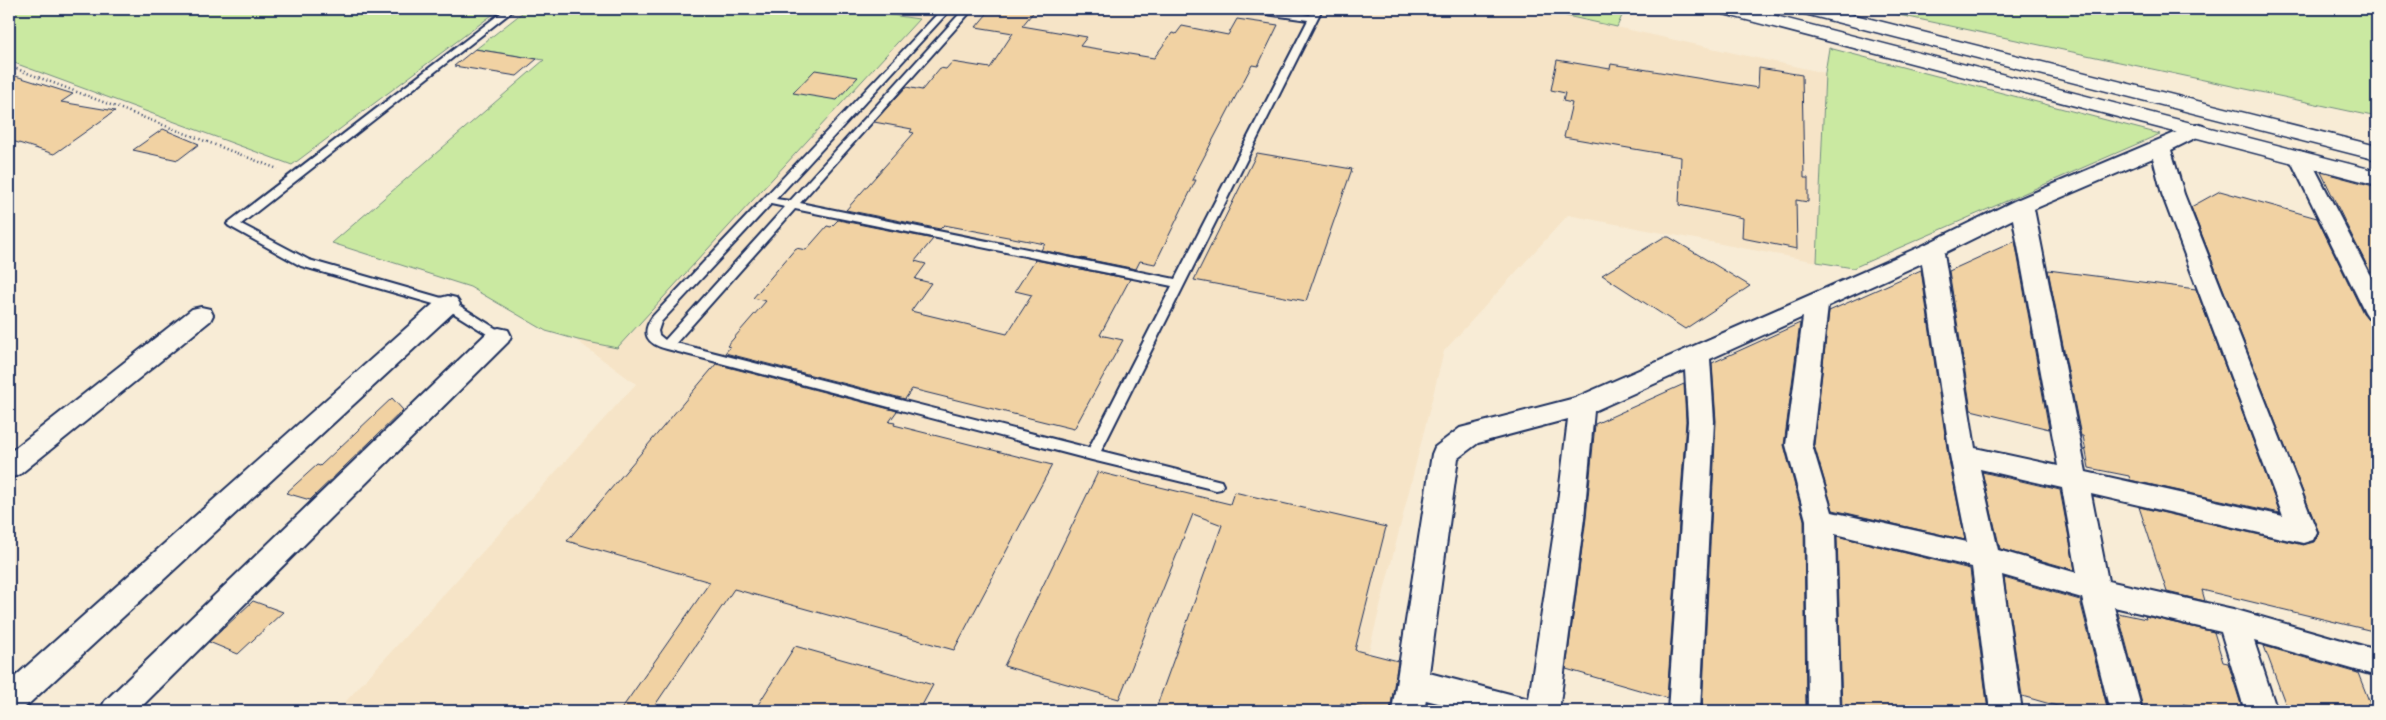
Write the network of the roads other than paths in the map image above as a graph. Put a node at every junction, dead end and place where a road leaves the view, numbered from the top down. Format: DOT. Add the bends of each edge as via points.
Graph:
graph roads {
  1 [pos="512,9"];
  2 [pos="947,9"];
  3 [pos="969,9"];
  4 [pos="1252,9"];
  5 [pos="1727,9"];
  6 [pos="1808,9"];
  7 [pos="1316,13"];
  8 [pos="2196,130"];
  9 [pos="2160,147"];
  10 [pos="2377,153"];
  11 [pos="2299,157"];
  12 [pos="2377,178"];
  13 [pos="767,200"];
  14 [pos="2022,206"];
  15 [pos="792,207"];
  16 [pos="1932,250"];
  17 [pos="1179,284"];
  18 [pos="1817,301"];
  19 [pos="448,304"];
  20 [pos="2377,312"];
  21 [pos="201,316"];
  22 [pos="499,336"];
  23 [pos="667,345"];
  24 [pos="1697,355"];
  25 [pos="1582,406"];
  26 [pos="1092,455"];
  27 [pos="1963,455"];
  28 [pos="9,468"];
  29 [pos="2073,481"];
  30 [pos="1216,484"];
  31 [pos="1820,520"];
  32 [pos="1985,558"];
  33 [pos="2094,590"];
  34 [pos="2233,622"];
  35 [pos="2377,663"];
  36 [pos="1411,697"];
  37 [pos="9,702"];
  38 [pos="116,711"];
  39 [pos="1524,711"];
  40 [pos="1543,711"];
  41 [pos="1684,711"];
  42 [pos="1824,711"];
  43 [pos="2006,711"];
  44 [pos="2126,711"];
  45 [pos="2261,711"];
  1 -- 19 [label="lane" via="233,224 305,263"];
  2 -- 13 [label="lane"];
  3 -- 15 [label="lane"];
  4 -- 7 [label="lane"];
  5 -- 8 [label="main road"];
  6 -- 10 [label="main road"];
  7 -- 17 [label="lane"];
  8 -- 9 [label="street"];
  8 -- 11 [label="main road"];
  9 -- 14 [label="street"];
  9 -- 29 [label="street" via="2172,194 2303,532"];
  11 -- 12 [label="main road"];
  11 -- 20 [label="street"];
  13 -- 15 [label="lane"];
  13 -- 23 [label="lane" via="653,324 651,330 655,339"];
  14 -- 16 [label="street"];
  14 -- 29 [label="street"];
  15 -- 17 [label="lane"];
  15 -- 23 [label="lane"];
  16 -- 18 [label="street"];
  16 -- 27 [label="street"];
  17 -- 26 [label="lane"];
  18 -- 24 [label="street"];
  18 -- 31 [label="street" via="1799,445"];
  19 -- 22 [label="lane"];
  19 -- 37 [label="street"];
  21 -- 28 [label="street"];
  22 -- 38 [label="street"];
  23 -- 26 [label="lane"];
  24 -- 25 [label="street"];
  24 -- 41 [label="street" via="1701,421"];
  25 -- 36 [label="street" via="1469,434 1445,454"];
  25 -- 40 [label="street"];
  26 -- 30 [label="lane"];
  27 -- 29 [label="street"];
  27 -- 32 [label="street"];
  29 -- 33 [label="street"];
  31 -- 32 [label="street"];
  31 -- 42 [label="street"];
  32 -- 33 [label="street"];
  32 -- 43 [label="street"];
  33 -- 34 [label="street"];
  33 -- 44 [label="street"];
  34 -- 35 [label="street"];
  34 -- 45 [label="street"];
  36 -- 39 [label="street"];
}
